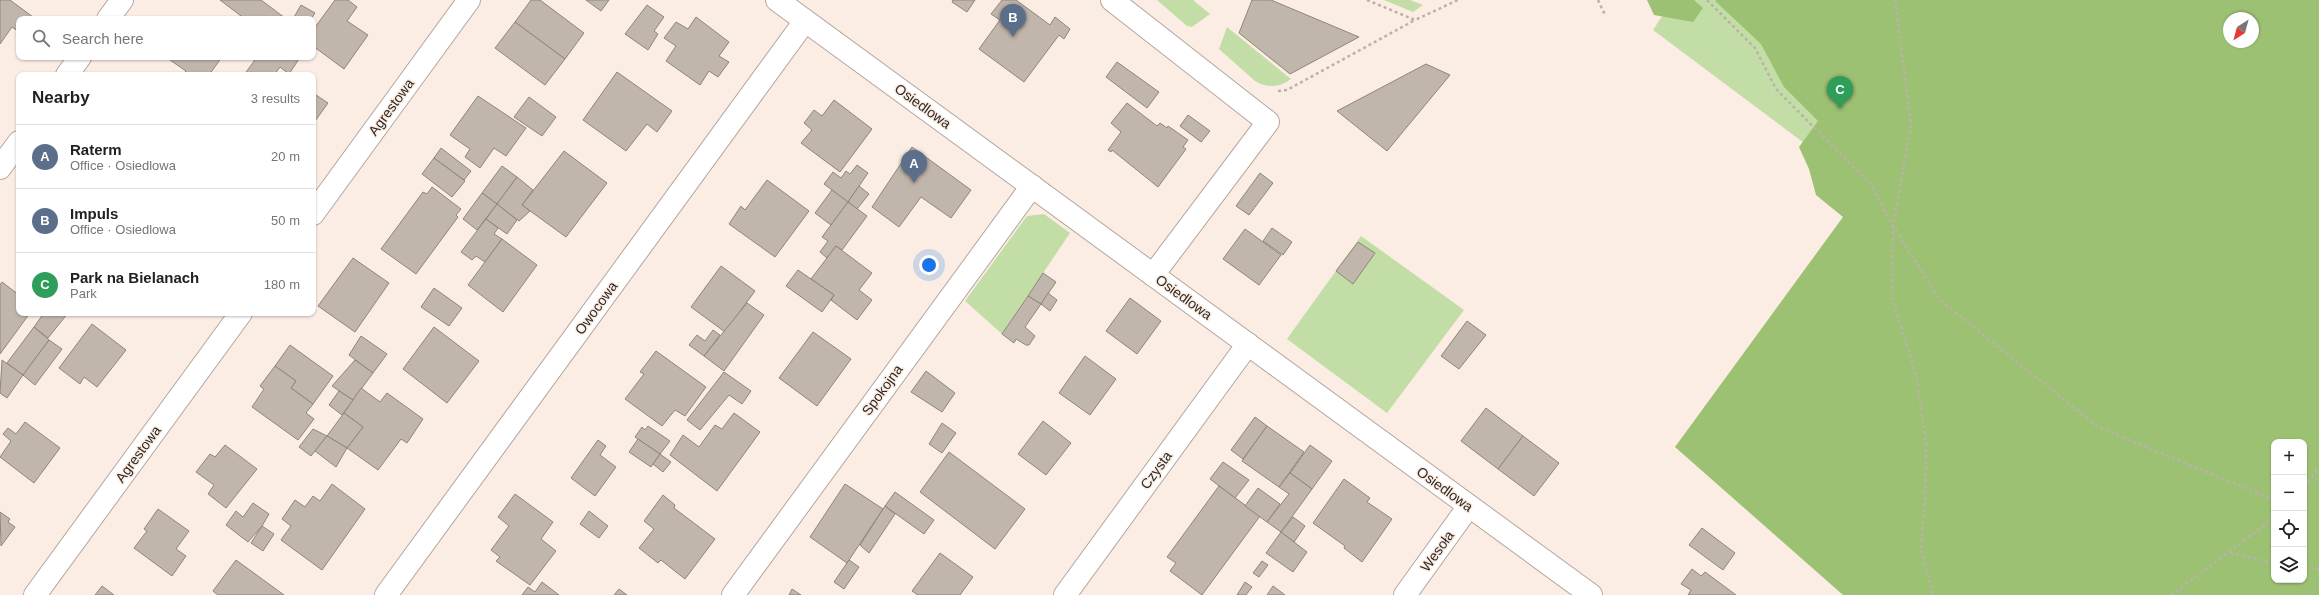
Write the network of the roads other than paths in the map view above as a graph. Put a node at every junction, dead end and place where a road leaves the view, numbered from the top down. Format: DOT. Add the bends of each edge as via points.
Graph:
graph roads {
  1 [pos="122,0"];
  2 [pos="469,0"];
  3 [pos="777,0"];
  4 [pos="1112,0"];
  5 [pos="110,16"];
  6 [pos="805,21"];
  7 [pos="78,60"];
  8 [pos="69,72"];
  9 [pos="16,146"];
  10 [pos="0,168"];
  11 [pos="1032,186"];
  12 [pos="316,210"];
  13 [pos="1153,274"];
  14 [pos="239,316"];
  15 [pos="1248,344"];
  16 [pos="1469,506"];
  17 [pos="35,595"];
  18 [pos="386,595"];
  19 [pos="733,595"];
  20 [pos="1065,595"];
  21 [pos="1405,595"];
  22 [pos="1591,595"];
  1 -- 5 [label="street"];
  2 -- 12 [label="street, Agrestowa"];
  3 -- 6 [label="street, Osiedlowa"];
  4 -- 13 [label="street" via="1268,122"];
  6 -- 11 [label="street, Osiedlowa"];
  6 -- 18 [label="street, Owocowa"];
  7 -- 8 [label="street"];
  9 -- 10 [label="street"];
  11 -- 13 [label="street, Osiedlowa"];
  11 -- 19 [label="street, Spokojna"];
  13 -- 15 [label="street, Osiedlowa"];
  14 -- 17 [label="street, Agrestowa"];
  15 -- 16 [label="street, Osiedlowa"];
  15 -- 20 [label="street, Czysta"];
  16 -- 21 [label="street, Wesoła"];
  16 -- 22 [label="street, Osiedlowa"];
}
